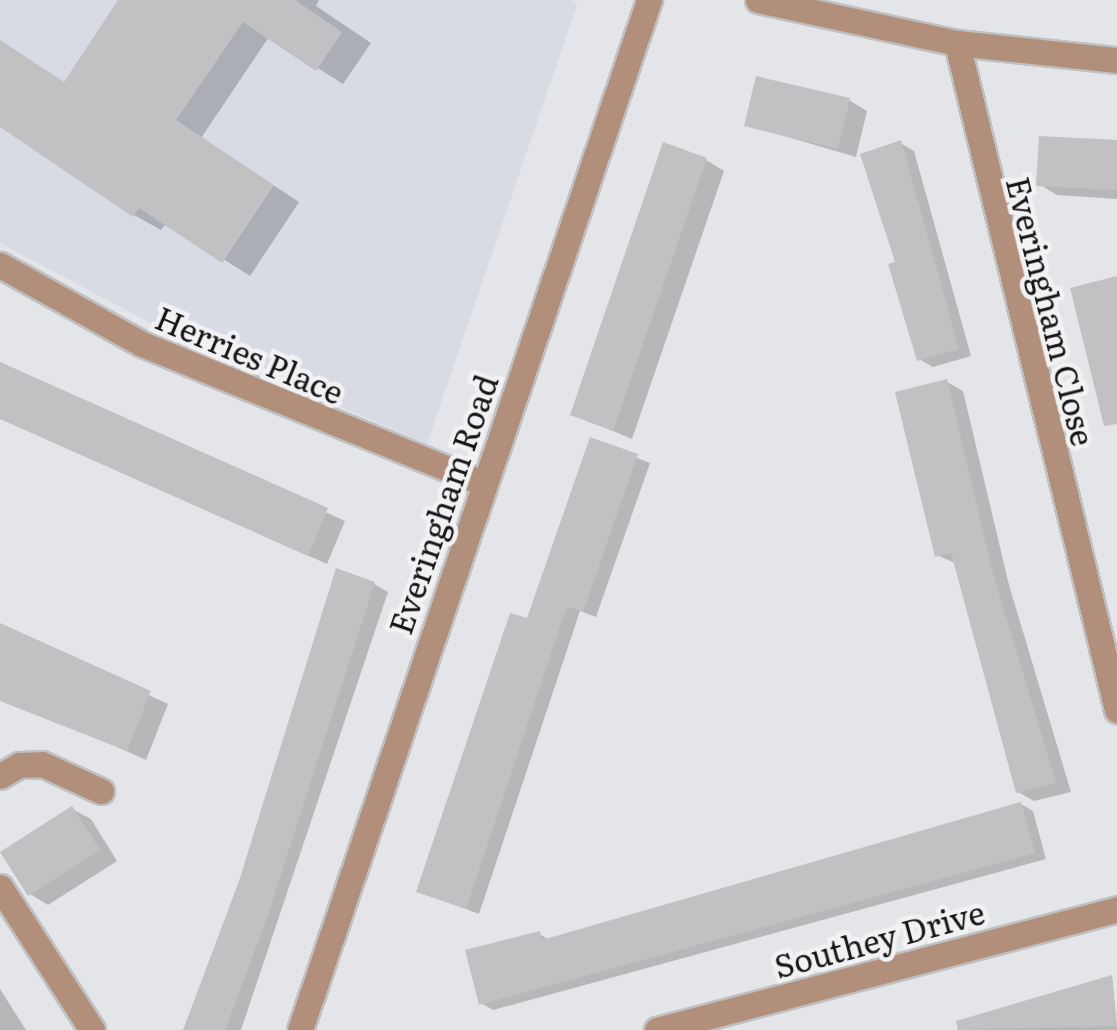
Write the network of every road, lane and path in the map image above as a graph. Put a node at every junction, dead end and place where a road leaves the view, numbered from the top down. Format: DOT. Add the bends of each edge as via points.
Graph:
graph roads {
  1 [pos="648,0"];
  2 [pos="758,0"];
  3 [pos="958,43"];
  4 [pos="1117,60"];
  5 [pos="0,265"];
  6 [pos="484,483"];
  7 [pos="1117,710"];
  8 [pos="0,776"];
  9 [pos="101,792"];
  10 [pos="0,888"];
  11 [pos="1117,909"];
  12 [pos="666,1029"];
  13 [pos="92,1030"];
  14 [pos="300,1030"];
  1 -- 6 [label="street, Everingham Road"];
  2 -- 3 [label="street"];
  3 -- 4 [label="street"];
  3 -- 7 [label="street, Everingham Close"];
  5 -- 6 [label="street, Herries Place" via="142,344 310,418"];
  6 -- 14 [label="street, Everingham Road"];
  8 -- 9 [label="street" via="19,765 42,764"];
  10 -- 13 [label="street"];
  11 -- 12 [label="street, Southey Drive"];
}
